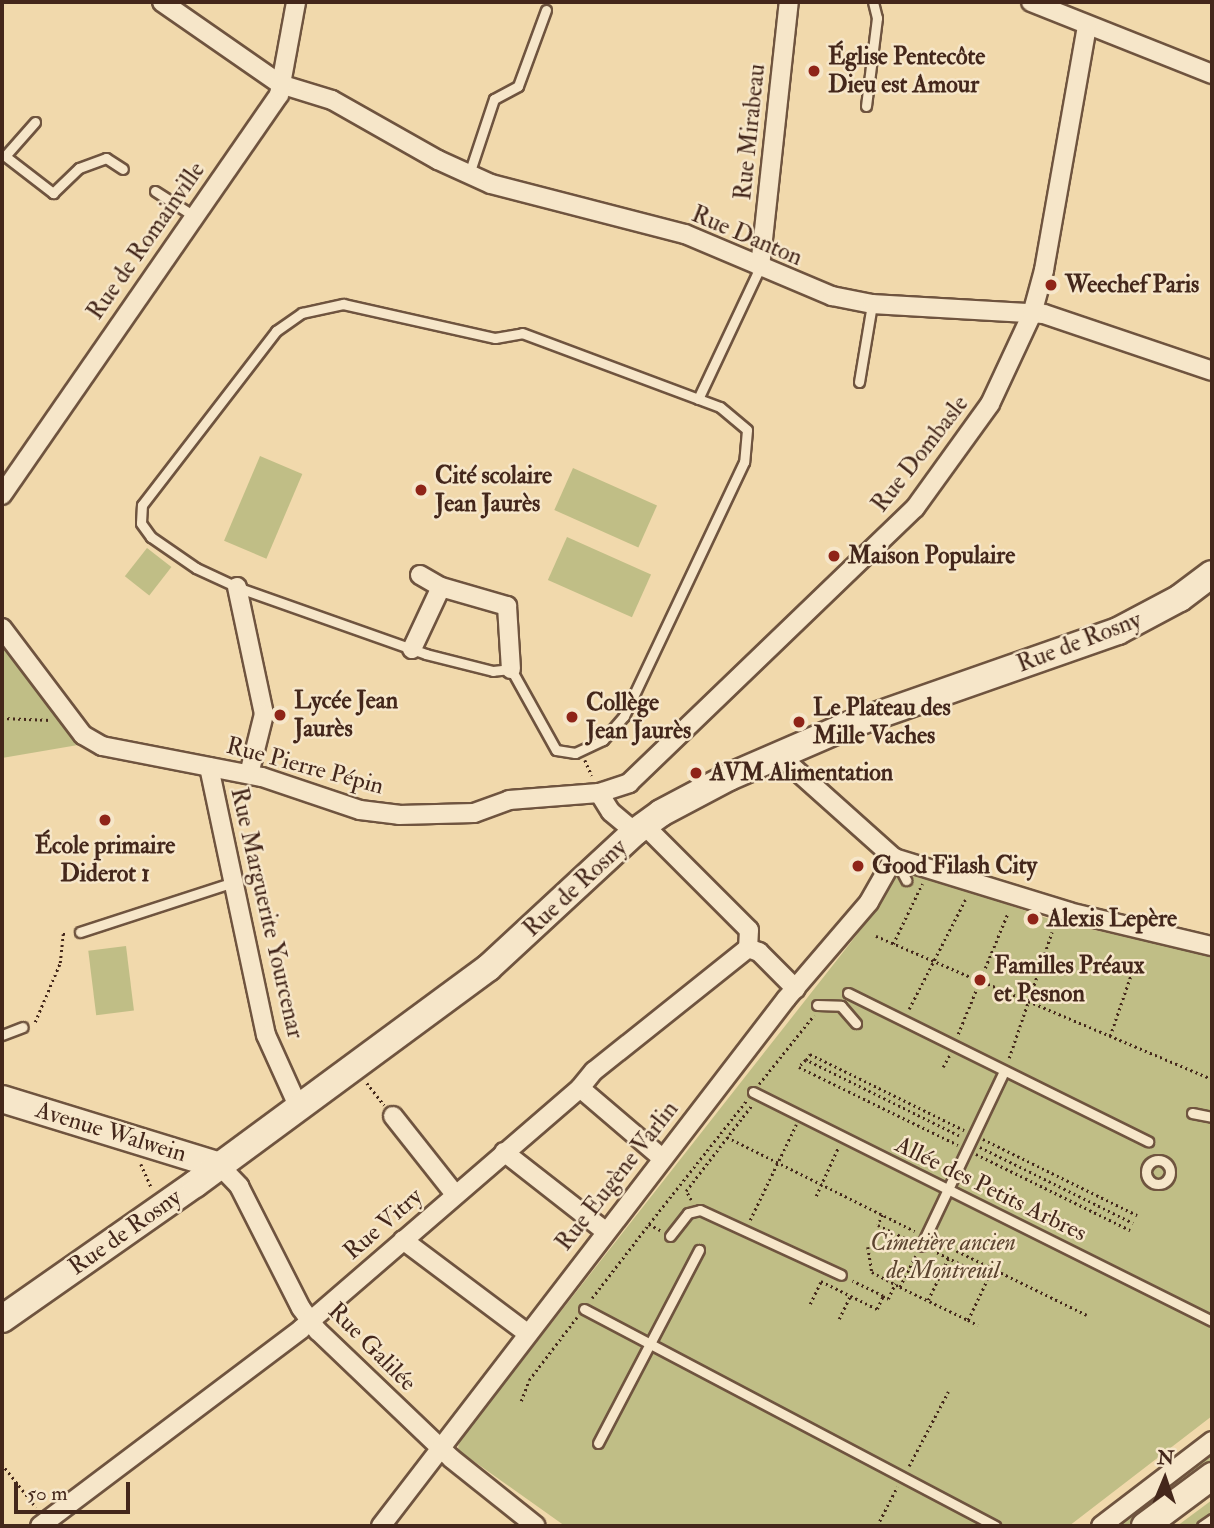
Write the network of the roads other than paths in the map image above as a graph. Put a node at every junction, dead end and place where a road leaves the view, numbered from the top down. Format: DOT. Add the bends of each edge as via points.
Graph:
graph roads {
  1 [pos="162,2"];
  2 [pos="296,2"];
  3 [pos="789,2"];
  4 [pos="873,2"];
  5 [pos="1031,2"];
  6 [pos="546,10"];
  7 [pos="1087,26"];
  8 [pos="1212,74"];
  9 [pos="280,84"];
  10 [pos="866,106"];
  11 [pos="35,121"];
  12 [pos="123,169"];
  13 [pos="469,174"];
  14 [pos="155,191"];
  15 [pos="194,216"];
  16 [pos="760,267"];
  17 [pos="873,304"];
  18 [pos="1032,314"];
  19 [pos="1212,371"];
  20 [pos="859,382"];
  21 [pos="698,399"];
  22 [pos="2,495"];
  23 [pos="1212,574"];
  24 [pos="420,575"];
  25 [pos="237,587"];
  26 [pos="442,587"];
  27 [pos="2,628"];
  28 [pos="412,649"];
  29 [pos="511,670"];
  30 [pos="779,755"];
  31 [pos="209,767"];
  32 [pos="249,774"];
  33 [pos="599,793"];
  34 [pos="643,832"];
  35 [pos="896,861"];
  36 [pos="906,880"];
  37 [pos="234,882"];
  38 [pos="80,932"];
  39 [pos="1212,946"];
  40 [pos="748,948"];
  41 [pos="796,989"];
  42 [pos="848,993"];
  43 [pos="818,1008"];
  44 [pos="856,1023"];
  45 [pos="23,1027"];
  46 [pos="2,1035"];
  47 [pos="1004,1071"];
  48 [pos="580,1088"];
  49 [pos="756,1094"];
  50 [pos="2,1099"];
  51 [pos="298,1107"];
  52 [pos="1192,1113"];
  53 [pos="393,1116"];
  54 [pos="1212,1116"];
  55 [pos="1148,1141"];
  56 [pos="504,1152"];
  57 [pos="662,1158"];
  58 [pos="219,1166"];
  59 [pos="948,1190"];
  60 [pos="454,1193"];
  61 [pos="605,1231"];
  62 [pos="670,1236"];
  63 [pos="403,1240"];
  64 [pos="921,1246"];
  65 [pos="699,1250"];
  66 [pos="841,1275"];
  67 [pos="584,1309"];
  68 [pos="2,1319"];
  69 [pos="309,1321"];
  70 [pos="1212,1321"];
  71 [pos="527,1333"];
  72 [pos="650,1344"];
  73 [pos="1212,1441"];
  74 [pos="598,1443"];
  75 [pos="440,1448"];
  76 [pos="1212,1476"];
  77 [pos="1212,1519"];
  78 [pos="43,1524"];
  79 [pos="381,1526"];
  80 [pos="536,1526"];
  81 [pos="995,1526"];
  82 [pos="1101,1526"];
  83 [pos="1145,1526"];
  84 [pos="1202,1526"];
  1 -- 9 [label="street, Rue Danton"];
  2 -- 9 [label="street, Rue de Romainville"];
  3 -- 16 [label="street, Rue Mirabeau"];
  4 -- 10 [label="lane" via="877,18"];
  5 -- 7 [label="street"];
  6 -- 13 [label="lane" via="518,86 494,99"];
  7 -- 8 [label="street"];
  7 -- 18 [label="street, Rue Dombasle"];
  9 -- 13 [label="street, Rue Danton" via="332,100"];
  9 -- 15 [label="street, Rue de Romainville" via="279,95"];
  11 -- 12 [label="lane" via="5,156 53,193 79,168 106,158"];
  13 -- 16 [label="street, Rue Danton" via="491,184 685,234"];
  14 -- 15 [label="lane"];
  15 -- 22 [label="street, Rue de Romainville"];
  16 -- 17 [label="street, Rue Danton" via="812,290"];
  16 -- 21 [label="lane"];
  17 -- 18 [label="street, Rue Danton"];
  17 -- 20 [label="lane"];
  18 -- 19 [label="street, Rue Danton" via="1074,323"];
  18 -- 33 [label="street, Rue Dombasle" via="989,404 915,508 686,733 629,783"];
  21 -- 25 [label="lane" via="522,333 495,338 343,304 302,313 276,331 142,505 141,523 151,537 196,568"];
  21 -- 29 [label="lane" via="720,407 747,430 744,462 624,716 603,740 582,750 556,750"];
  23 -- 30 [label="main road, Rue de Rosny" via="1180,598 1118,631 846,726"];
  24 -- 26 [label="street"];
  25 -- 28 [label="lane"];
  25 -- 32 [label="street" via="264,714"];
  26 -- 28 [label="street"];
  26 -- 29 [label="street" via="507,606"];
  27 -- 31 [label="street, Rue Pierre Pépin" via="85,738 102,746"];
  28 -- 29 [label="lane" via="492,671"];
  30 -- 34 [label="main road, Rue de Rosny" via="697,793"];
  30 -- 35 [label="street"];
  31 -- 32 [label="street, Rue Pierre Pépin"];
  31 -- 37 [label="street, Rue Marguerite Yourcenar"];
  32 -- 33 [label="street, Rue Pierre Pépin" via="360,810 399,815 474,813 509,800"];
  33 -- 34 [label="street" via="611,812"];
  34 -- 40 [label="street" via="749,930"];
  34 -- 51 [label="main road, Rue de Rosny" via="488,968"];
  35 -- 36 [label="lane"];
  35 -- 39 [label="street" via="1069,912"];
  35 -- 41 [label="street, Rue Eugène Varlin" via="870,902"];
  37 -- 38 [label="lane"];
  37 -- 51 [label="street, Rue Marguerite Yourcenar" via="266,1035"];
  40 -- 41 [label="street" via="759,952"];
  40 -- 48 [label="street, Rue Vitry" via="594,1071"];
  41 -- 57 [label="street, Rue Eugène Varlin"];
  42 -- 47 [label="lane"];
  43 -- 44 [label="lane" via="837,1004"];
  45 -- 46 [label="lane"];
  47 -- 55 [label="lane"];
  47 -- 59 [label="lane"];
  48 -- 56 [label="street, Rue Vitry"];
  48 -- 57 [label="street"];
  49 -- 59 [label="lane, Allée des Petits Arbres"];
  50 -- 58 [label="main road, Avenue Walwein"];
  51 -- 58 [label="main road, Rue de Rosny"];
  52 -- 54 [label="lane"];
  53 -- 60 [label="street"];
  56 -- 60 [label="street, Rue Vitry"];
  56 -- 61 [label="street"];
  57 -- 61 [label="street, Rue Eugène Varlin"];
  58 -- 68 [label="main road, Rue de Rosny"];
  58 -- 69 [label="street, Rue Galilée" via="239,1186"];
  59 -- 64 [label="lane"];
  59 -- 70 [label="lane, Allée des Petits Arbres"];
  60 -- 63 [label="street, Rue Vitry"];
  61 -- 71 [label="street, Rue Eugène Varlin"];
  62 -- 66 [label="lane" via="693,1210"];
  63 -- 69 [label="street, Rue Vitry"];
  63 -- 71 [label="street"];
  65 -- 72 [label="lane"];
  67 -- 72 [label="lane"];
  69 -- 75 [label="street, Rue Galilée"];
  69 -- 78 [label="street, Rue Vitry"];
  71 -- 75 [label="street, Rue Eugène Varlin"];
  72 -- 74 [label="lane"];
  72 -- 81 [label="lane"];
  73 -- 82 [label="street"];
  75 -- 79 [label="street, Rue Eugène Varlin"];
  75 -- 80 [label="street, Rue Galilée"];
  76 -- 83 [label="main road"];
  77 -- 84 [label="lane"];
}
